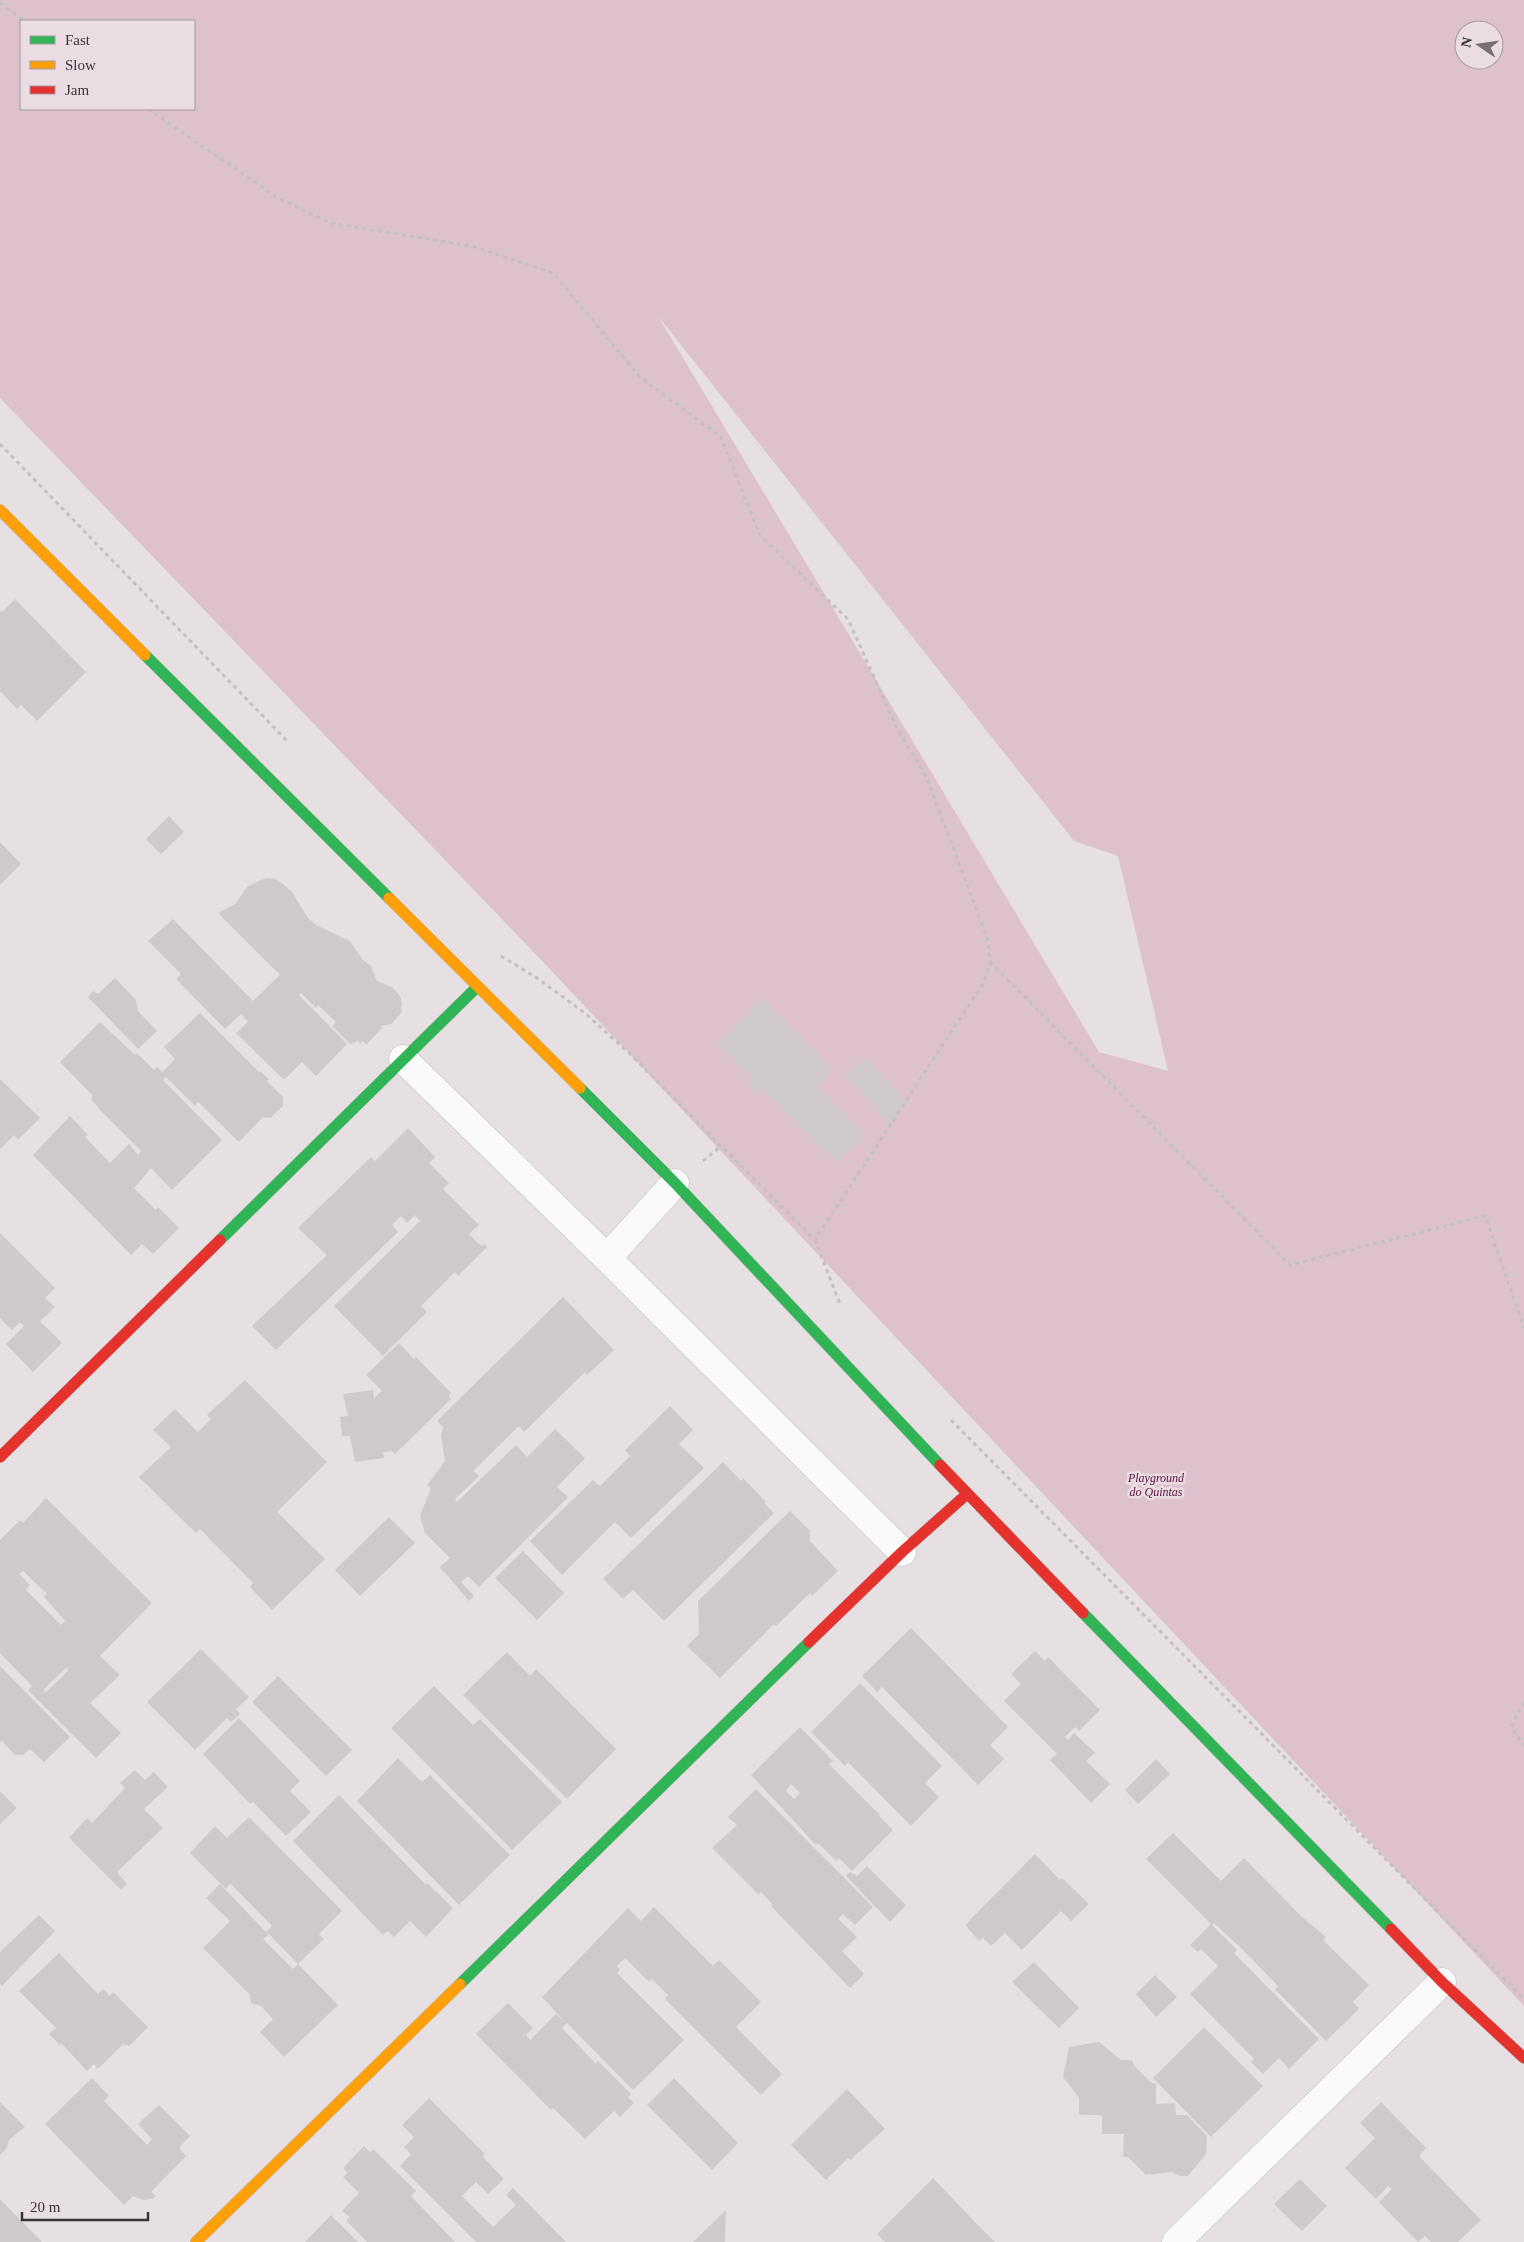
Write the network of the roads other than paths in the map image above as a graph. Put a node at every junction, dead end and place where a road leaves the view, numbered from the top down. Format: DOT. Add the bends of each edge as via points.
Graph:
graph roads {
  1 [pos="0,510"];
  2 [pos="477,987"];
  3 [pos="403,1059"];
  4 [pos="675,1183"];
  5 [pos="607,1258"];
  6 [pos="0,1457"];
  7 [pos="967,1494"];
  8 [pos="902,1552"];
  9 [pos="1442,1982"];
  10 [pos="1524,2058"];
  11 [pos="196,2242"];
  12 [pos="1176,2242"];
  1 -- 2 [label="street"];
  2 -- 3 [label="street"];
  2 -- 4 [label="street"];
  3 -- 5 [label="street"];
  3 -- 6 [label="street"];
  4 -- 5 [label="street"];
  4 -- 7 [label="street"];
  5 -- 8 [label="street"];
  7 -- 8 [label="street"];
  7 -- 9 [label="street"];
  8 -- 11 [label="street"];
  9 -- 10 [label="street"];
  9 -- 12 [label="street"];
}
